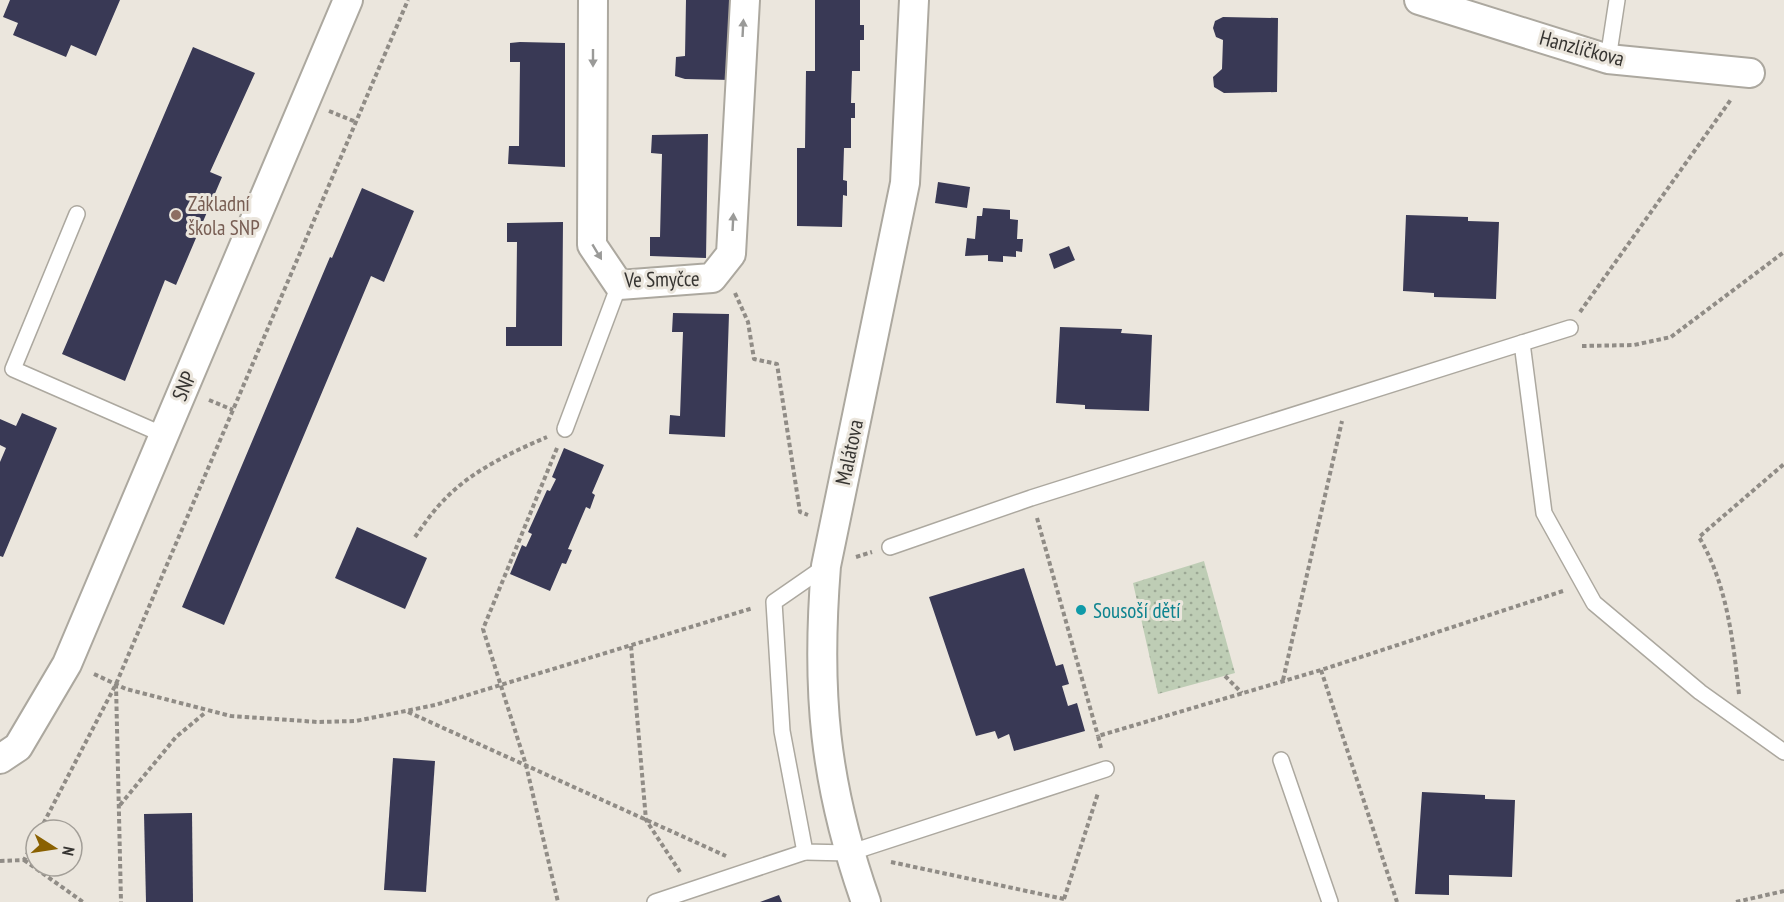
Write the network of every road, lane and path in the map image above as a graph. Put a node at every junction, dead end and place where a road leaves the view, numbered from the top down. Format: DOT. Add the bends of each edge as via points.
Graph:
graph roads {
  1 [pos="348,0"];
  2 [pos="408,0"];
  3 [pos="593,0"];
  4 [pos="745,0"];
  5 [pos="914,0"];
  6 [pos="1419,0"];
  7 [pos="1617,0"];
  8 [pos="1608,59"];
  9 [pos="1750,74"];
  10 [pos="77,214"];
  11 [pos="1784,252"];
  12 [pos="619,285"];
  13 [pos="748,322"];
  14 [pos="1570,328"];
  15 [pos="1521,343"];
  16 [pos="1581,346"];
  17 [pos="1347,398"];
  18 [pos="565,429"];
  19 [pos="164,435"];
  20 [pos="1784,464"];
  21 [pos="1031,498"];
  22 [pos="834,524"];
  23 [pos="415,537"];
  24 [pos="890,547"];
  25 [pos="826,566"];
  26 [pos="1584,585"];
  27 [pos="746,610"];
  28 [pos="631,646"];
  29 [pos="1321,670"];
  30 [pos="89,672"];
  31 [pos="1226,676"];
  32 [pos="1282,681"];
  33 [pos="117,684"];
  34 [pos="501,686"];
  35 [pos="1242,693"];
  36 [pos="207,711"];
  37 [pos="407,712"];
  38 [pos="1742,722"];
  39 [pos="1098,736"];
  40 [pos="1784,752"];
  41 [pos="0,759"];
  42 [pos="1281,760"];
  43 [pos="526,765"];
  44 [pos="1106,769"];
  45 [pos="119,805"];
  46 [pos="46,818"];
  47 [pos="646,820"];
  48 [pos="805,852"];
  49 [pos="849,853"];
  50 [pos="24,860"];
  51 [pos="0,861"];
  52 [pos="754,869"];
  53 [pos="49,878"];
  54 [pos="692,890"];
  55 [pos="1784,891"];
  56 [pos="1064,901"];
  57 [pos="82,902"];
  58 [pos="122,902"];
  59 [pos="558,902"];
  60 [pos="655,902"];
  61 [pos="866,902"];
  62 [pos="1330,902"];
  63 [pos="1397,902"];
  64 [pos="1736,902"];
  1 -- 19 [label="street, SNP"];
  2 -- 33 [label="path"];
  3 -- 12 [label="street, Ve Smyčce, one-way" via="592,244"];
  12 -- 4 [label="street, Ve Smyčce, one-way" via="712,278 731,254"];
  5 -- 22 [label="street, Malátova" via="905,183"];
  6 -- 8 [label="street, Hanzlíčkova"];
  7 -- 8 [label="lane"];
  8 -- 9 [label="street, Hanzlíčkova"];
  9 -- 14 [label="path"];
  10 -- 19 [label="lane" via="13,369"];
  11 -- 16 [label="path" via="1671,337 1634,345"];
  12 -- 18 [label="lane"];
  13 -- 22 [label="path" via="754,359 777,364 800,512"];
  14 -- 15 [label="lane"];
  15 -- 17 [label="lane"];
  15 -- 26 [label="lane" via="1544,513"];
  17 -- 21 [label="lane"];
  17 -- 32 [label="path"];
  18 -- 23 [label="path" via="519,449 467,480 444,499"];
  18 -- 34 [label="path" via="483,628"];
  19 -- 41 [label="street, SNP" via="67,664 18,747"];
  20 -- 38 [label="path" via="1700,537 1713,560 1733,634"];
  21 -- 24 [label="lane"];
  21 -- 39 [label="path"];
  22 -- 25 [label="street, Malátova"];
  25 -- 48 [label="lane" via="774,602 782,731"];
  25 -- 49 [label="street, Malátova" via="821,670 825,738"];
  26 -- 29 [label="path"];
  26 -- 38 [label="lane" via="1594,603"];
  27 -- 28 [label="path"];
  28 -- 34 [label="path"];
  28 -- 47 [label="path"];
  29 -- 32 [label="path"];
  29 -- 63 [label="path"];
  30 -- 33 [label="path"];
  31 -- 35 [label="path"];
  32 -- 35 [label="path"];
  33 -- 36 [label="path"];
  33 -- 45 [label="path"];
  33 -- 46 [label="path"];
  34 -- 37 [label="path"];
  34 -- 43 [label="path"];
  35 -- 39 [label="path"];
  36 -- 37 [label="path" via="246,718 318,722 356,722"];
  36 -- 45 [label="path" via="176,737"];
  37 -- 43 [label="path"];
  38 -- 40 [label="lane"];
  39 -- 44 [label="path"];
  42 -- 62 [label="lane"];
  43 -- 47 [label="path"];
  43 -- 59 [label="path"];
  44 -- 49 [label="lane"];
  44 -- 56 [label="path"];
  45 -- 58 [label="path"];
  47 -- 52 [label="path"];
  47 -- 54 [label="path"];
  48 -- 49 [label="lane"];
  48 -- 52 [label="lane"];
  49 -- 56 [label="path"];
  49 -- 61 [label="street, Malátova"];
  50 -- 51 [label="path"];
  52 -- 54 [label="lane"];
  53 -- 57 [label="path"];
  54 -- 60 [label="lane"];
  55 -- 64 [label="path"];
}
